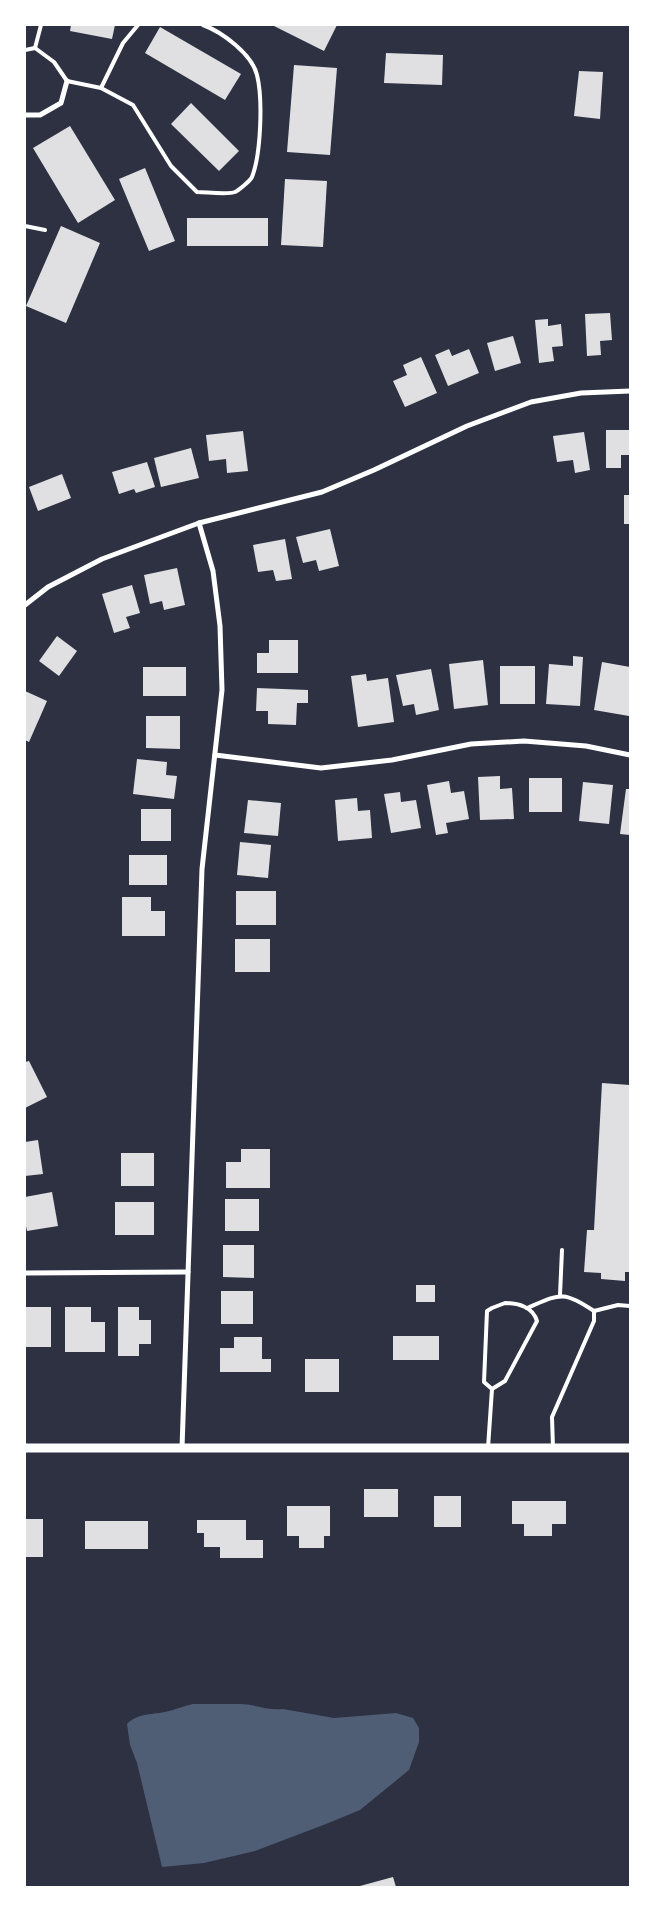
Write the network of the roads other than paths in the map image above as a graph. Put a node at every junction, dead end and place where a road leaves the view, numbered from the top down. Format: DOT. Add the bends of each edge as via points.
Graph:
graph roads {
  1 [pos="41,25"];
  2 [pos="138,25"];
  3 [pos="203,25"];
  4 [pos="35,48"];
  5 [pos="25,50"];
  6 [pos="67,81"];
  7 [pos="101,88"];
  8 [pos="25,115"];
  9 [pos="25,226"];
  10 [pos="45,230"];
  11 [pos="630,391"];
  12 [pos="199,523"];
  13 [pos="25,604"];
  14 [pos="215,755"];
  15 [pos="630,755"];
  16 [pos="562,1250"];
  17 [pos="188,1272"];
  18 [pos="25,1273"];
  19 [pos="560,1295"];
  20 [pos="630,1306"];
  21 [pos="527,1308"];
  22 [pos="594,1311"];
  23 [pos="492,1389"];
  24 [pos="25,1448"];
  25 [pos="182,1448"];
  26 [pos="488,1448"];
  27 [pos="553,1448"];
  28 [pos="630,1448"];
  1 -- 4 [label="lane"];
  2 -- 7 [label="lane" via="123,43"];
  3 -- 7 [label="lane" via="240,47 257,74 261,109 255,162 251,179 234,192 197,192 171,166 133,105"];
  4 -- 5 [label="lane"];
  4 -- 6 [label="lane" via="54,62"];
  6 -- 7 [label="lane"];
  6 -- 8 [label="street" via="61,102 40,115"];
  9 -- 10 [label="lane"];
  11 -- 12 [label="street" via="581,393 532,402 467,426 322,492"];
  12 -- 13 [label="street" via="102,559 48,587"];
  12 -- 14 [label="street" via="213,571 220,626 222,690"];
  14 -- 15 [label="street" via="321,768 392,760 471,744 524,741 586,746"];
  14 -- 17 [label="street" via="202,868"];
  16 -- 19 [label="lane"];
  17 -- 18 [label="street"];
  17 -- 25 [label="street"];
  19 -- 21 [label="lane"];
  19 -- 22 [label="lane" via="578,1300"];
  20 -- 22 [label="lane" via="618,1305"];
  21 -- 23 [label="lane" via="537,1321 505,1381"];
  21 -- 23 [label="lane" via="505,1303 487,1311 484,1382"];
  22 -- 27 [label="lane" via="594,1321 552,1417"];
  23 -- 26 [label="lane"];
  24 -- 25 [label="street"];
  25 -- 26 [label="street"];
  26 -- 27 [label="street"];
  27 -- 28 [label="street"];
}
